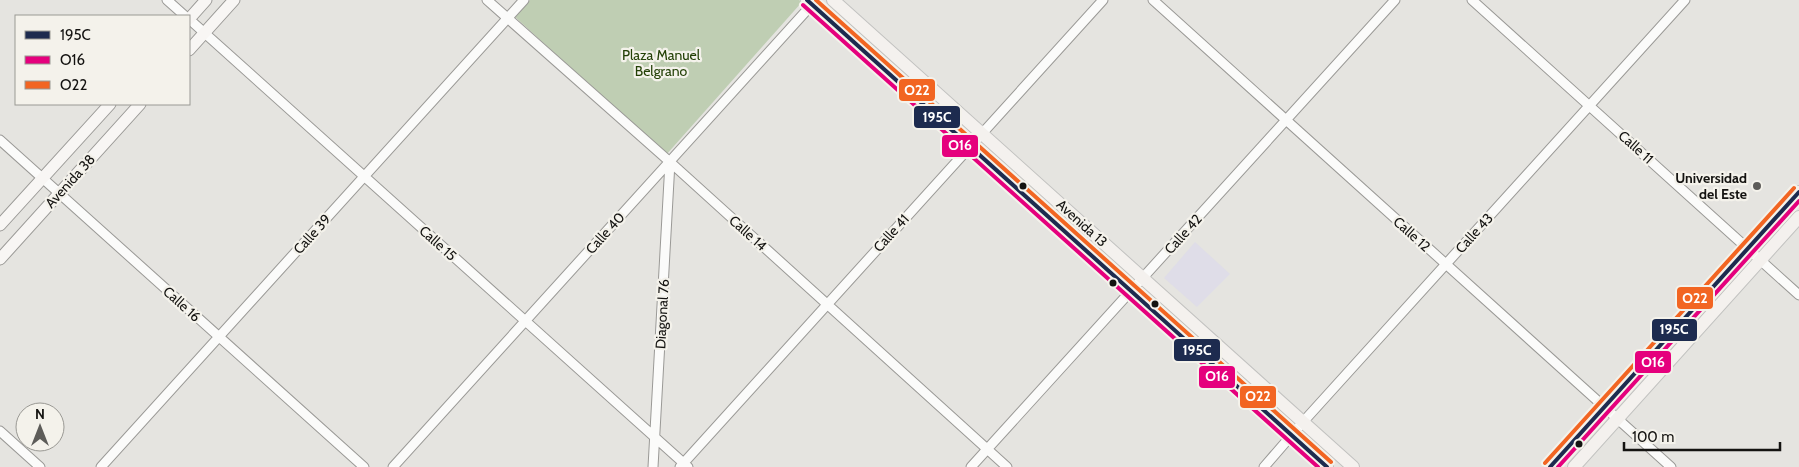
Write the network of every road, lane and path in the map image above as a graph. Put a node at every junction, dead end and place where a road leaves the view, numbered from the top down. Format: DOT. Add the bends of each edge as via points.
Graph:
graph roads {
  1 [pos="167,0"];
  2 [pos="206,0"];
  3 [pos="234,0"];
  4 [pos="488,0"];
  5 [pos="524,0"];
  6 [pos="833,0"];
  7 [pos="1103,0"];
  8 [pos="1153,0"];
  9 [pos="1394,0"];
  10 [pos="1472,0"];
  11 [pos="1686,0"];
  12 [pos="812,2"];
  13 [pos="185,15"];
  14 [pos="190,18"];
  15 [pos="508,18"];
  16 [pos="190,20"];
  17 [pos="204,33"];
  18 [pos="190,49"];
  19 [pos="109,105"];
  20 [pos="139,105"];
  21 [pos="1590,106"];
  22 [pos="1286,120"];
  23 [pos="982,133"];
  24 [pos="0,140"];
  25 [pos="970,146"];
  26 [pos="670,162"];
  27 [pos="364,176"];
  28 [pos="42,178"];
  29 [pos="1799,192"];
  30 [pos="59,193"];
  31 [pos="1799,217"];
  32 [pos="0,224"];
  33 [pos="1748,248"];
  34 [pos="0,259"];
  35 [pos="1760,260"];
  36 [pos="1446,264"];
  37 [pos="1142,278"];
  38 [pos="1131,290"];
  39 [pos="1799,295"];
  40 [pos="827,305"];
  41 [pos="525,321"];
  42 [pos="219,337"];
  43 [pos="1604,408"];
  44 [pos="1617,418"];
  45 [pos="1303,422"];
  46 [pos="0,431"];
  47 [pos="1293,436"];
  48 [pos="655,438"];
  49 [pos="987,449"];
  50 [pos="684,466"];
  51 [pos="40,467"];
  52 [pos="101,467"];
  53 [pos="364,467"];
  54 [pos="393,467"];
  55 [pos="653,467"];
  56 [pos="971,467"];
  57 [pos="1008,467"];
  58 [pos="1264,467"];
  59 [pos="1327,467"];
  60 [pos="1353,467"];
  61 [pos="1550,467"];
  62 [pos="1574,467"];
  63 [pos="1671,467"];
  1 -- 13 [label="street"];
  2 -- 14 [label="main road"];
  3 -- 17 [label="main road"];
  4 -- 15 [label="street, Calle 14"];
  5 -- 15 [label="street, Calle 39"];
  6 -- 23 [label="main road, Avenida 13"];
  7 -- 23 [label="street, Calle 41"];
  8 -- 22 [label="street, Calle 12"];
  9 -- 22 [label="street, Calle 42"];
  10 -- 21 [label="street, Calle 11"];
  11 -- 21 [label="street, Calle 43"];
  12 -- 25 [label="main road, Avenida 13"];
  12 -- 26 [label="street, Calle 40"];
  15 -- 26 [label="street, Calle 14"];
  15 -- 27 [label="street, Calle 39"];
  16 -- 17 [label="street, Calle 15"];
  17 -- 18 [label="main road"];
  17 -- 27 [label="street, Calle 15"];
  19 -- 28 [label="main road, Avenida 38"];
  20 -- 30 [label="main road, Avenida 38"];
  21 -- 33 [label="street, Calle 11"];
  21 -- 36 [label="street, Calle 43"];
  22 -- 36 [label="street, Calle 12"];
  22 -- 37 [label="street, Calle 42"];
  23 -- 25 [label="street, Calle 41"];
  23 -- 37 [label="main road, Avenida 13"];
  24 -- 28 [label="street, Calle 16"];
  25 -- 38 [label="main road, Avenida 13"];
  25 -- 40 [label="street, Calle 41"];
  26 -- 40 [label="street, Calle 14"];
  26 -- 41 [label="street, Calle 40"];
  26 -- 48 [label="street, Diagonal 76"];
  27 -- 41 [label="street, Calle 15"];
  27 -- 42 [label="street, Calle 39"];
  28 -- 30 [label="street, Calle 16"];
  28 -- 32 [label="main road, Avenida 38"];
  29 -- 33 [label="main road"];
  30 -- 34 [label="main road, Avenida 38"];
  30 -- 42 [label="street, Calle 16"];
  31 -- 35 [label="main road"];
  33 -- 35 [label="street, Calle 11"];
  33 -- 43 [label="main road"];
  35 -- 39 [label="street, Calle 11"];
  35 -- 44 [label="main road"];
  36 -- 43 [label="street, Calle 12"];
  36 -- 45 [label="street, Calle 43"];
  37 -- 38 [label="street, Calle 42"];
  37 -- 45 [label="main road, Avenida 13"];
  38 -- 47 [label="main road, Avenida 13"];
  38 -- 49 [label="street, Calle 42"];
  40 -- 49 [label="street, Calle 14"];
  40 -- 50 [label="street, Calle 41"];
  41 -- 48 [label="street, Calle 15"];
  41 -- 54 [label="street, Calle 40"];
  42 -- 52 [label="street, Calle 39"];
  42 -- 53 [label="street, Calle 16"];
  43 -- 44 [label="street, Calle 12"];
  43 -- 61 [label="main road"];
  44 -- 62 [label="main road"];
  44 -- 63 [label="street, Calle 12"];
  45 -- 47 [label="street, Calle 43"];
  45 -- 60 [label="main road, Avenida 13"];
  46 -- 51 [label="street"];
  47 -- 58 [label="street, Calle 43"];
  47 -- 59 [label="main road, Avenida 13"];
  48 -- 50 [label="street, Calle 15"];
  48 -- 55 [label="street, Diagonal 76"];
  49 -- 56 [label="street, Calle 42"];
  49 -- 57 [label="street, Calle 14"];
}
